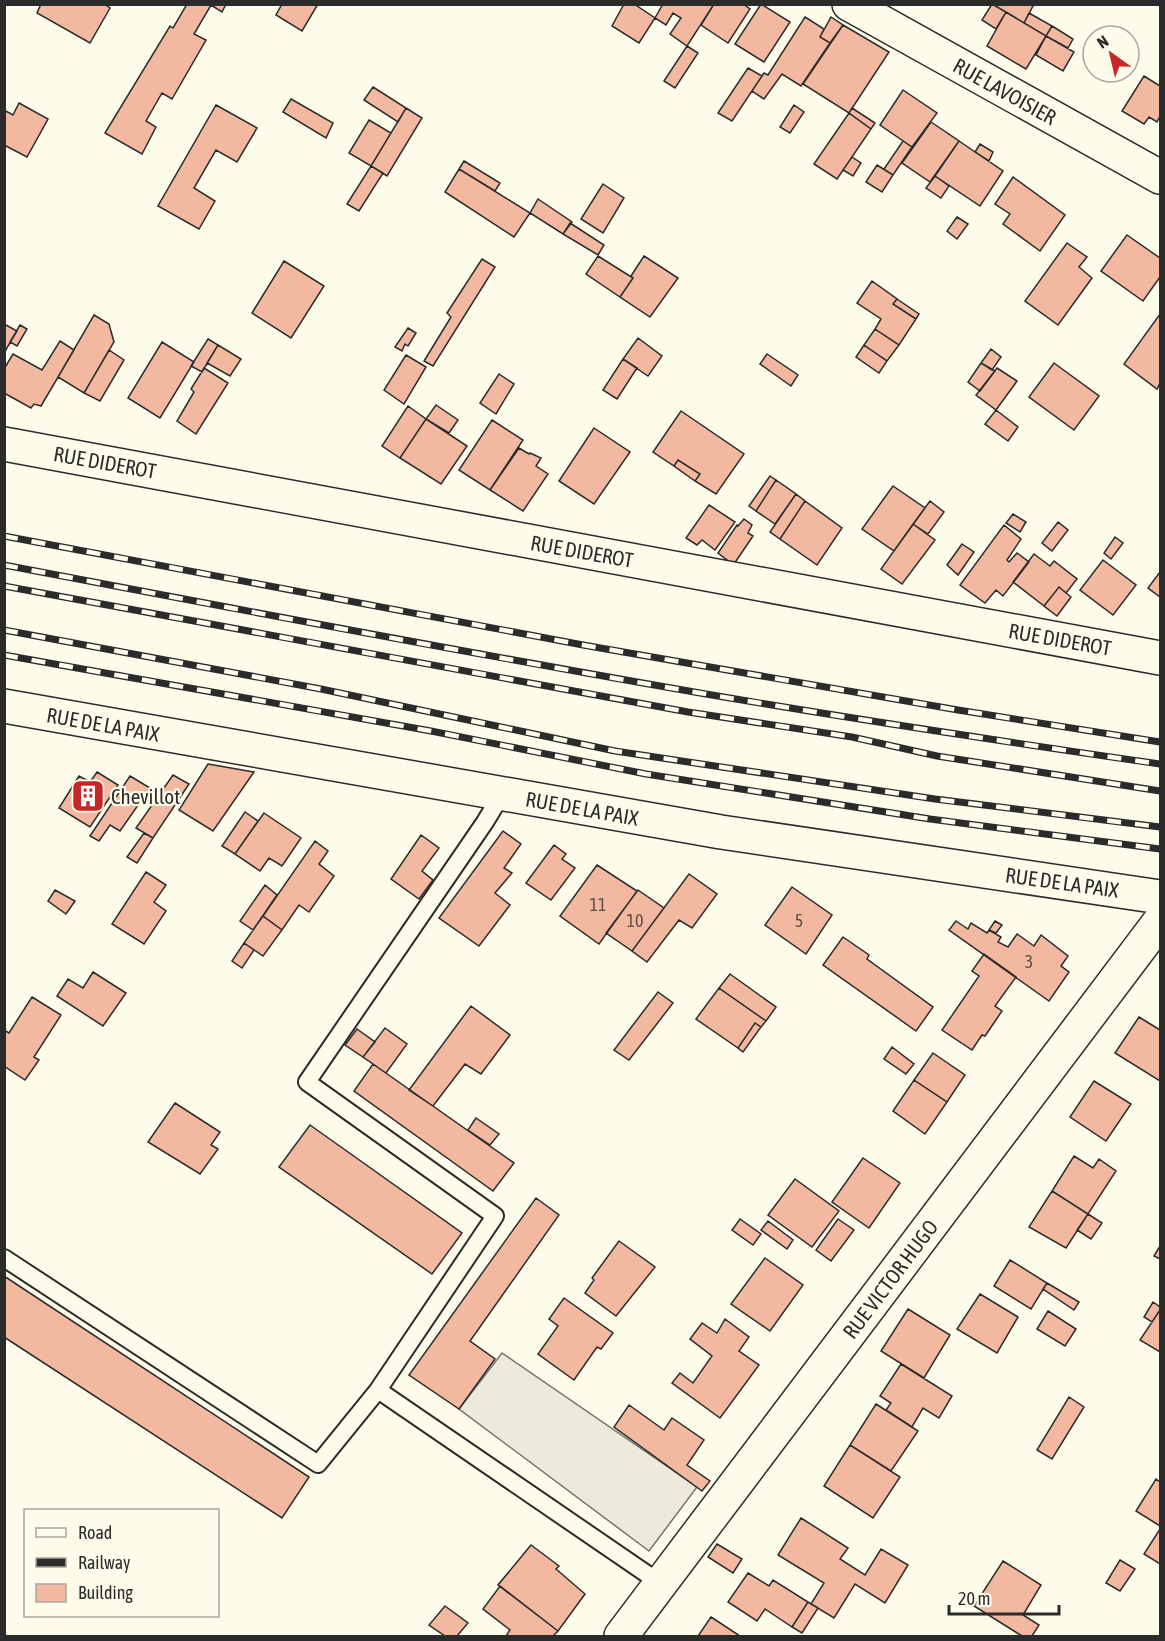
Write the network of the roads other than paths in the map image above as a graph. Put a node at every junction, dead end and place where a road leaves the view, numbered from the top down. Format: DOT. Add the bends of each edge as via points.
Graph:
graph roads {
  1 [pos="849,4"];
  2 [pos="1161,177"];
  3 [pos="4,444"];
  4 [pos="1161,658"];
  5 [pos="4,706"];
  6 [pos="502,794"];
  7 [pos="1161,897"];
  8 [pos="1161,921"];
  9 [pos="4,1258"];
  10 [pos="378,1390"];
  11 [pos="660,1583"];
  12 [pos="621,1636"];
  1 -- 2 [label="street, RUE LAVOISIER"];
  3 -- 4 [label="street, RUE DIDEROT"];
  5 -- 6 [label="street, RUE DE LA PAIX"];
  6 -- 7 [label="street, RUE DE LA PAIX" via="721,832"];
  6 -- 10 [label="lane" via="307,1082 495,1216"];
  8 -- 11 [label="street, RUE VICTOR HUGO"];
  9 -- 10 [label="lane" via="318,1464"];
  10 -- 11 [label="lane"];
  11 -- 12 [label="street, RUE VICTOR HUGO"];
}
